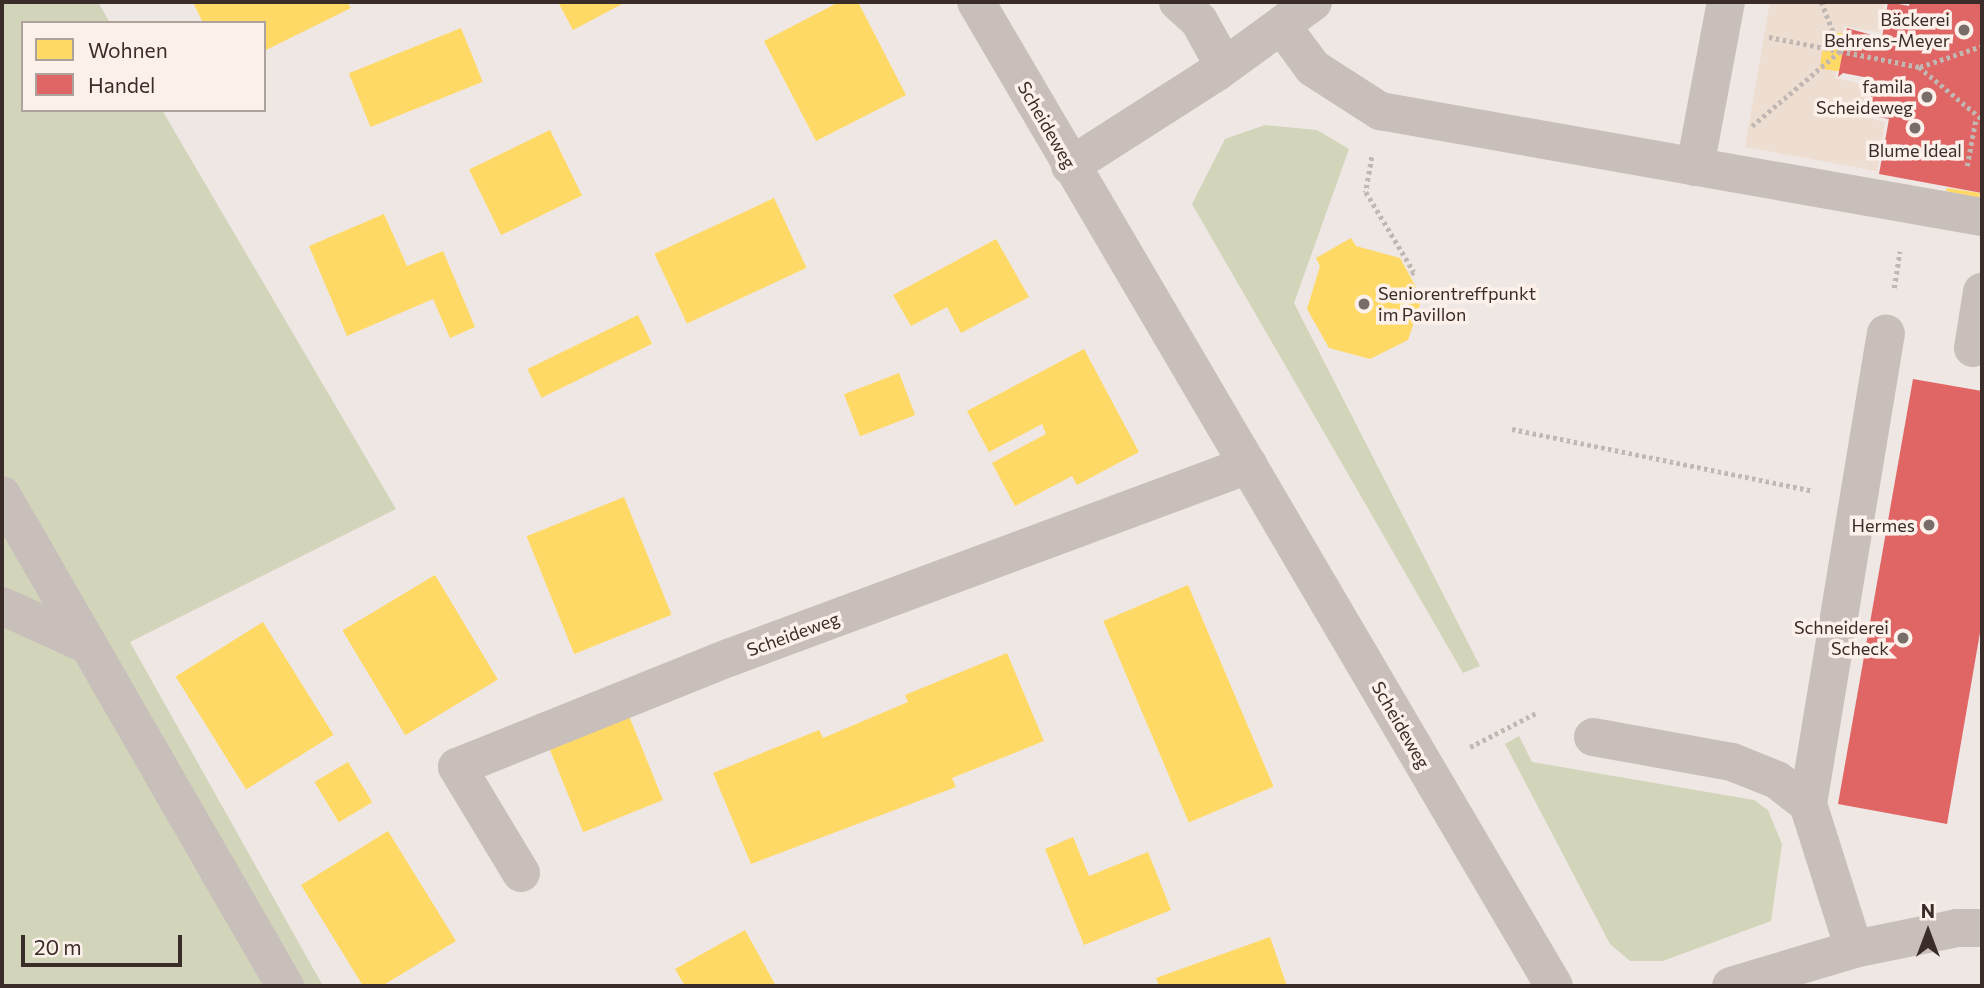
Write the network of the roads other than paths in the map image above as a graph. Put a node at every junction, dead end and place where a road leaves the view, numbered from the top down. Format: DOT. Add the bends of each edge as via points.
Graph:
graph roads {
  1 [pos="976,2"];
  2 [pos="1178,2"];
  3 [pos="1313,2"];
  4 [pos="1724,15"];
  5 [pos="1282,26"];
  6 [pos="1223,66"];
  7 [pos="1070,166"];
  8 [pos="1695,167"];
  9 [pos="1982,217"];
  10 [pos="1982,292"];
  11 [pos="1886,333"];
  12 [pos="1973,348"];
  13 [pos="1248,465"];
  14 [pos="2,495"];
  15 [pos="2,606"];
  16 [pos="88,645"];
  17 [pos="1593,737"];
  18 [pos="1808,804"];
  19 [pos="521,873"];
  20 [pos="1982,928"];
  21 [pos="1854,949"];
  22 [pos="285,986"];
  23 [pos="1554,986"];
  24 [pos="1731,986"];
  1 -- 7 [label="street, Scheideweg"];
  2 -- 6 [label="street" via="1199,21"];
  3 -- 5 [label="street"];
  4 -- 8 [label="street"];
  5 -- 6 [label="street"];
  5 -- 8 [label="street" via="1313,68 1380,111"];
  6 -- 7 [label="street"];
  7 -- 13 [label="street, Scheideweg"];
  8 -- 9 [label="street"];
  10 -- 12 [label="street"];
  11 -- 18 [label="street"];
  13 -- 19 [label="street, Scheideweg" via="731,657 457,767"];
  13 -- 23 [label="street, Scheideweg"];
  14 -- 16 [label="street"];
  15 -- 16 [label="street"];
  16 -- 22 [label="street"];
  17 -- 18 [label="street" via="1732,762 1777,780"];
  18 -- 21 [label="street"];
  20 -- 21 [label="street" via="1957,928"];
  21 -- 24 [label="street"];
}
